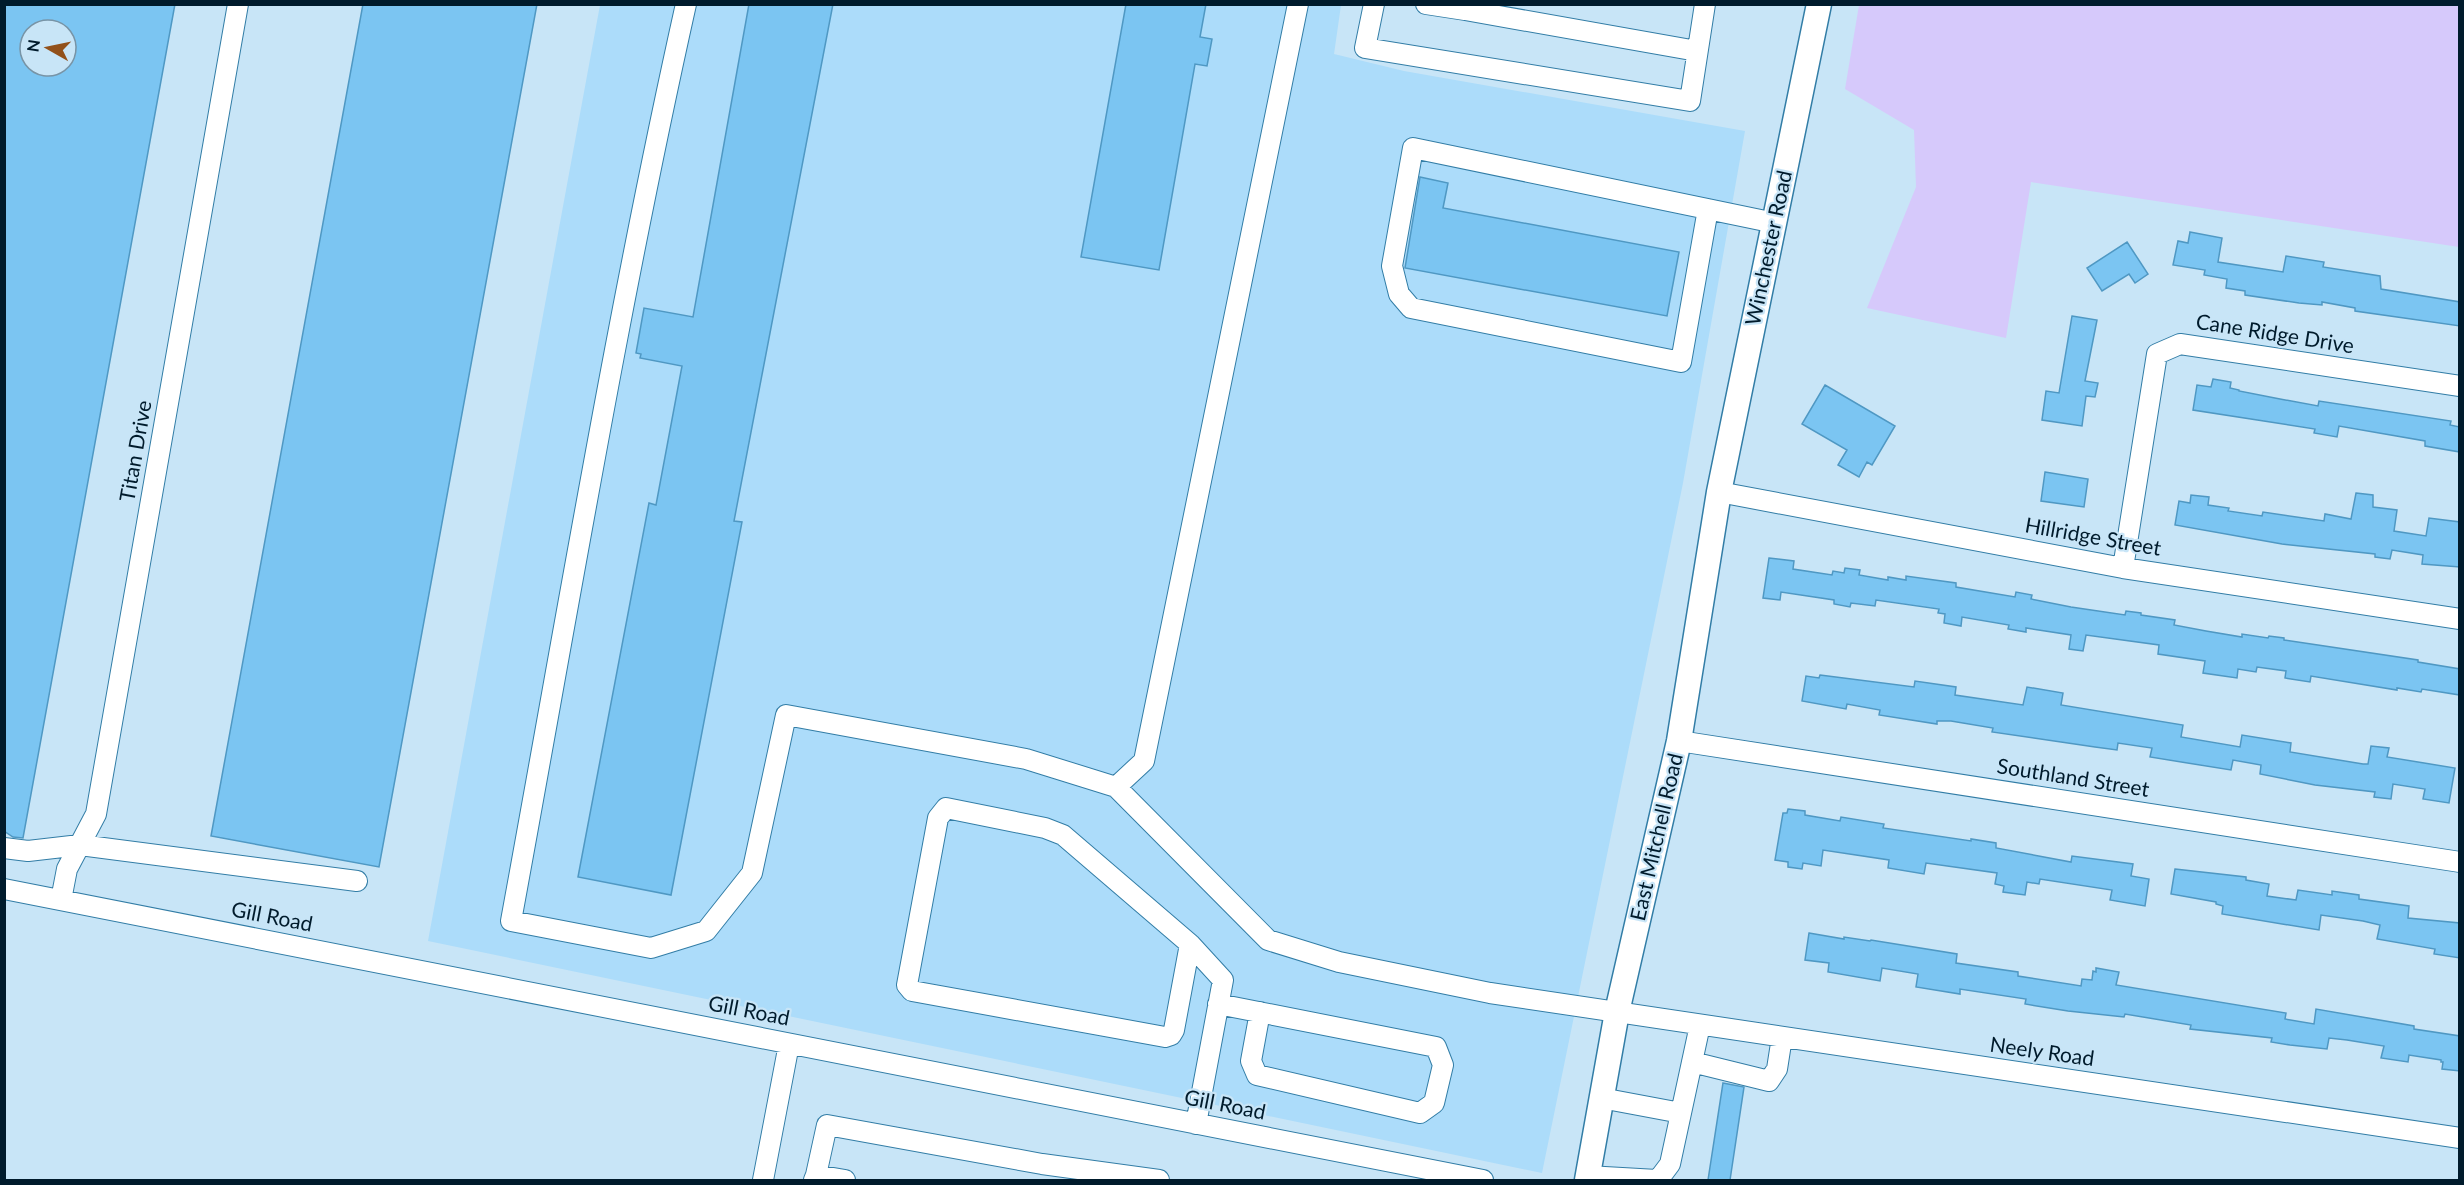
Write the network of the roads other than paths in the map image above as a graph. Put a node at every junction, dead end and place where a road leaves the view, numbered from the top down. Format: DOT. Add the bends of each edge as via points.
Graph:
graph roads {
  1 [pos="238,4"];
  2 [pos="686,4"];
  3 [pos="1298,4"];
  4 [pos="1374,4"];
  5 [pos="1426,4"];
  6 [pos="1705,4"];
  7 [pos="1819,4"];
  8 [pos="1466,7"];
  9 [pos="1697,51"];
  10 [pos="1708,209"];
  11 [pos="1775,223"];
  12 [pos="2460,386"];
  13 [pos="1719,492"];
  14 [pos="2123,568"];
  15 [pos="2460,619"];
  16 [pos="1679,741"];
  17 [pos="1116,787"];
  18 [pos="80,845"];
  19 [pos="4,848"];
  20 [pos="2460,862"];
  21 [pos="357,882"];
  22 [pos="4,889"];
  23 [pos="61,900"];
  24 [pos="1190,944"];
  25 [pos="1218,1004"];
  26 [pos="1260,1012"];
  27 [pos="1617,1012"];
  28 [pos="1700,1025"];
  29 [pos="1782,1037"];
  30 [pos="789,1044"];
  31 [pos="1692,1062"];
  32 [pos="1601,1098"];
  33 [pos="1681,1113"];
  34 [pos="1196,1124"];
  35 [pos="2460,1138"];
  36 [pos="1429,1175"];
  37 [pos="815,1178"];
  38 [pos="1587,1178"];
  39 [pos="763,1180"];
  40 [pos="844,1180"];
  41 [pos="1159,1180"];
  42 [pos="1483,1180"];
  43 [pos="1657,1180"];
  1 -- 18 [label="street, Titan Drive" via="96,814"];
  2 -- 17 [label="street" via="662,111 511,921 651,948 706,931 752,873 786,715 1026,759"];
  3 -- 17 [label="street" via="1144,761"];
  4 -- 9 [label="street" via="1365,48 1690,101"];
  5 -- 8 [label="street"];
  6 -- 9 [label="street"];
  7 -- 11 [label="main road, Winchester Road"];
  8 -- 9 [label="street"];
  10 -- 10 [label="street" via="1681,362 1411,308 1399,294 1392,266 1413,148"];
  10 -- 11 [label="street"];
  11 -- 13 [label="main road, Winchester Road"];
  12 -- 14 [label="street, Cane Ridge Drive" via="2180,344 2157,354"];
  13 -- 14 [label="street, Hillridge Street"];
  13 -- 16 [label="main road, East Mitchell Road"];
  14 -- 15 [label="street, Hillridge Street"];
  16 -- 20 [label="street, Southland Street"];
  16 -- 27 [label="main road, East Mitchell Road"];
  17 -- 27 [label="street, Neely Road" via="1268,940 1339,962 1478,991"];
  18 -- 19 [label="street" via="28,852"];
  18 -- 21 [label="street"];
  18 -- 23 [label="street, Titan Drive" via="67,869"];
  22 -- 23 [label="street, Gill Road"];
  23 -- 30 [label="street, Gill Road"];
  24 -- 24 [label="street" via="1063,835 946,808 938,818 908,985 912,991 1165,1037 1174,1030"];
  24 -- 25 [label="street" via="1223,980"];
  25 -- 26 [label="street"];
  25 -- 34 [label="street"];
  26 -- 26 [label="street" via="1436,1047 1443,1065 1434,1103 1419,1113 1257,1075 1251,1061"];
  27 -- 28 [label="street, Neely Road"];
  27 -- 32 [label="main road, East Mitchell Road"];
  28 -- 29 [label="street, Neely Road"];
  28 -- 31 [label="street"];
  29 -- 31 [label="street" via="1777,1069 1769,1082"];
  29 -- 35 [label="street, Neely Road"];
  30 -- 34 [label="street, Gill Road"];
  30 -- 39 [label="street"];
  31 -- 33 [label="street"];
  32 -- 33 [label="street"];
  32 -- 38 [label="main road, East Mitchell Road"];
  33 -- 43 [label="street" via="1670,1164"];
  34 -- 36 [label="street, Gill Road"];
  36 -- 42 [label="street, Gill Road"];
  37 -- 40 [label="street"];
  37 -- 41 [label="street" via="827,1125 1042,1164"];
  38 -- 43 [label="street"];
}
